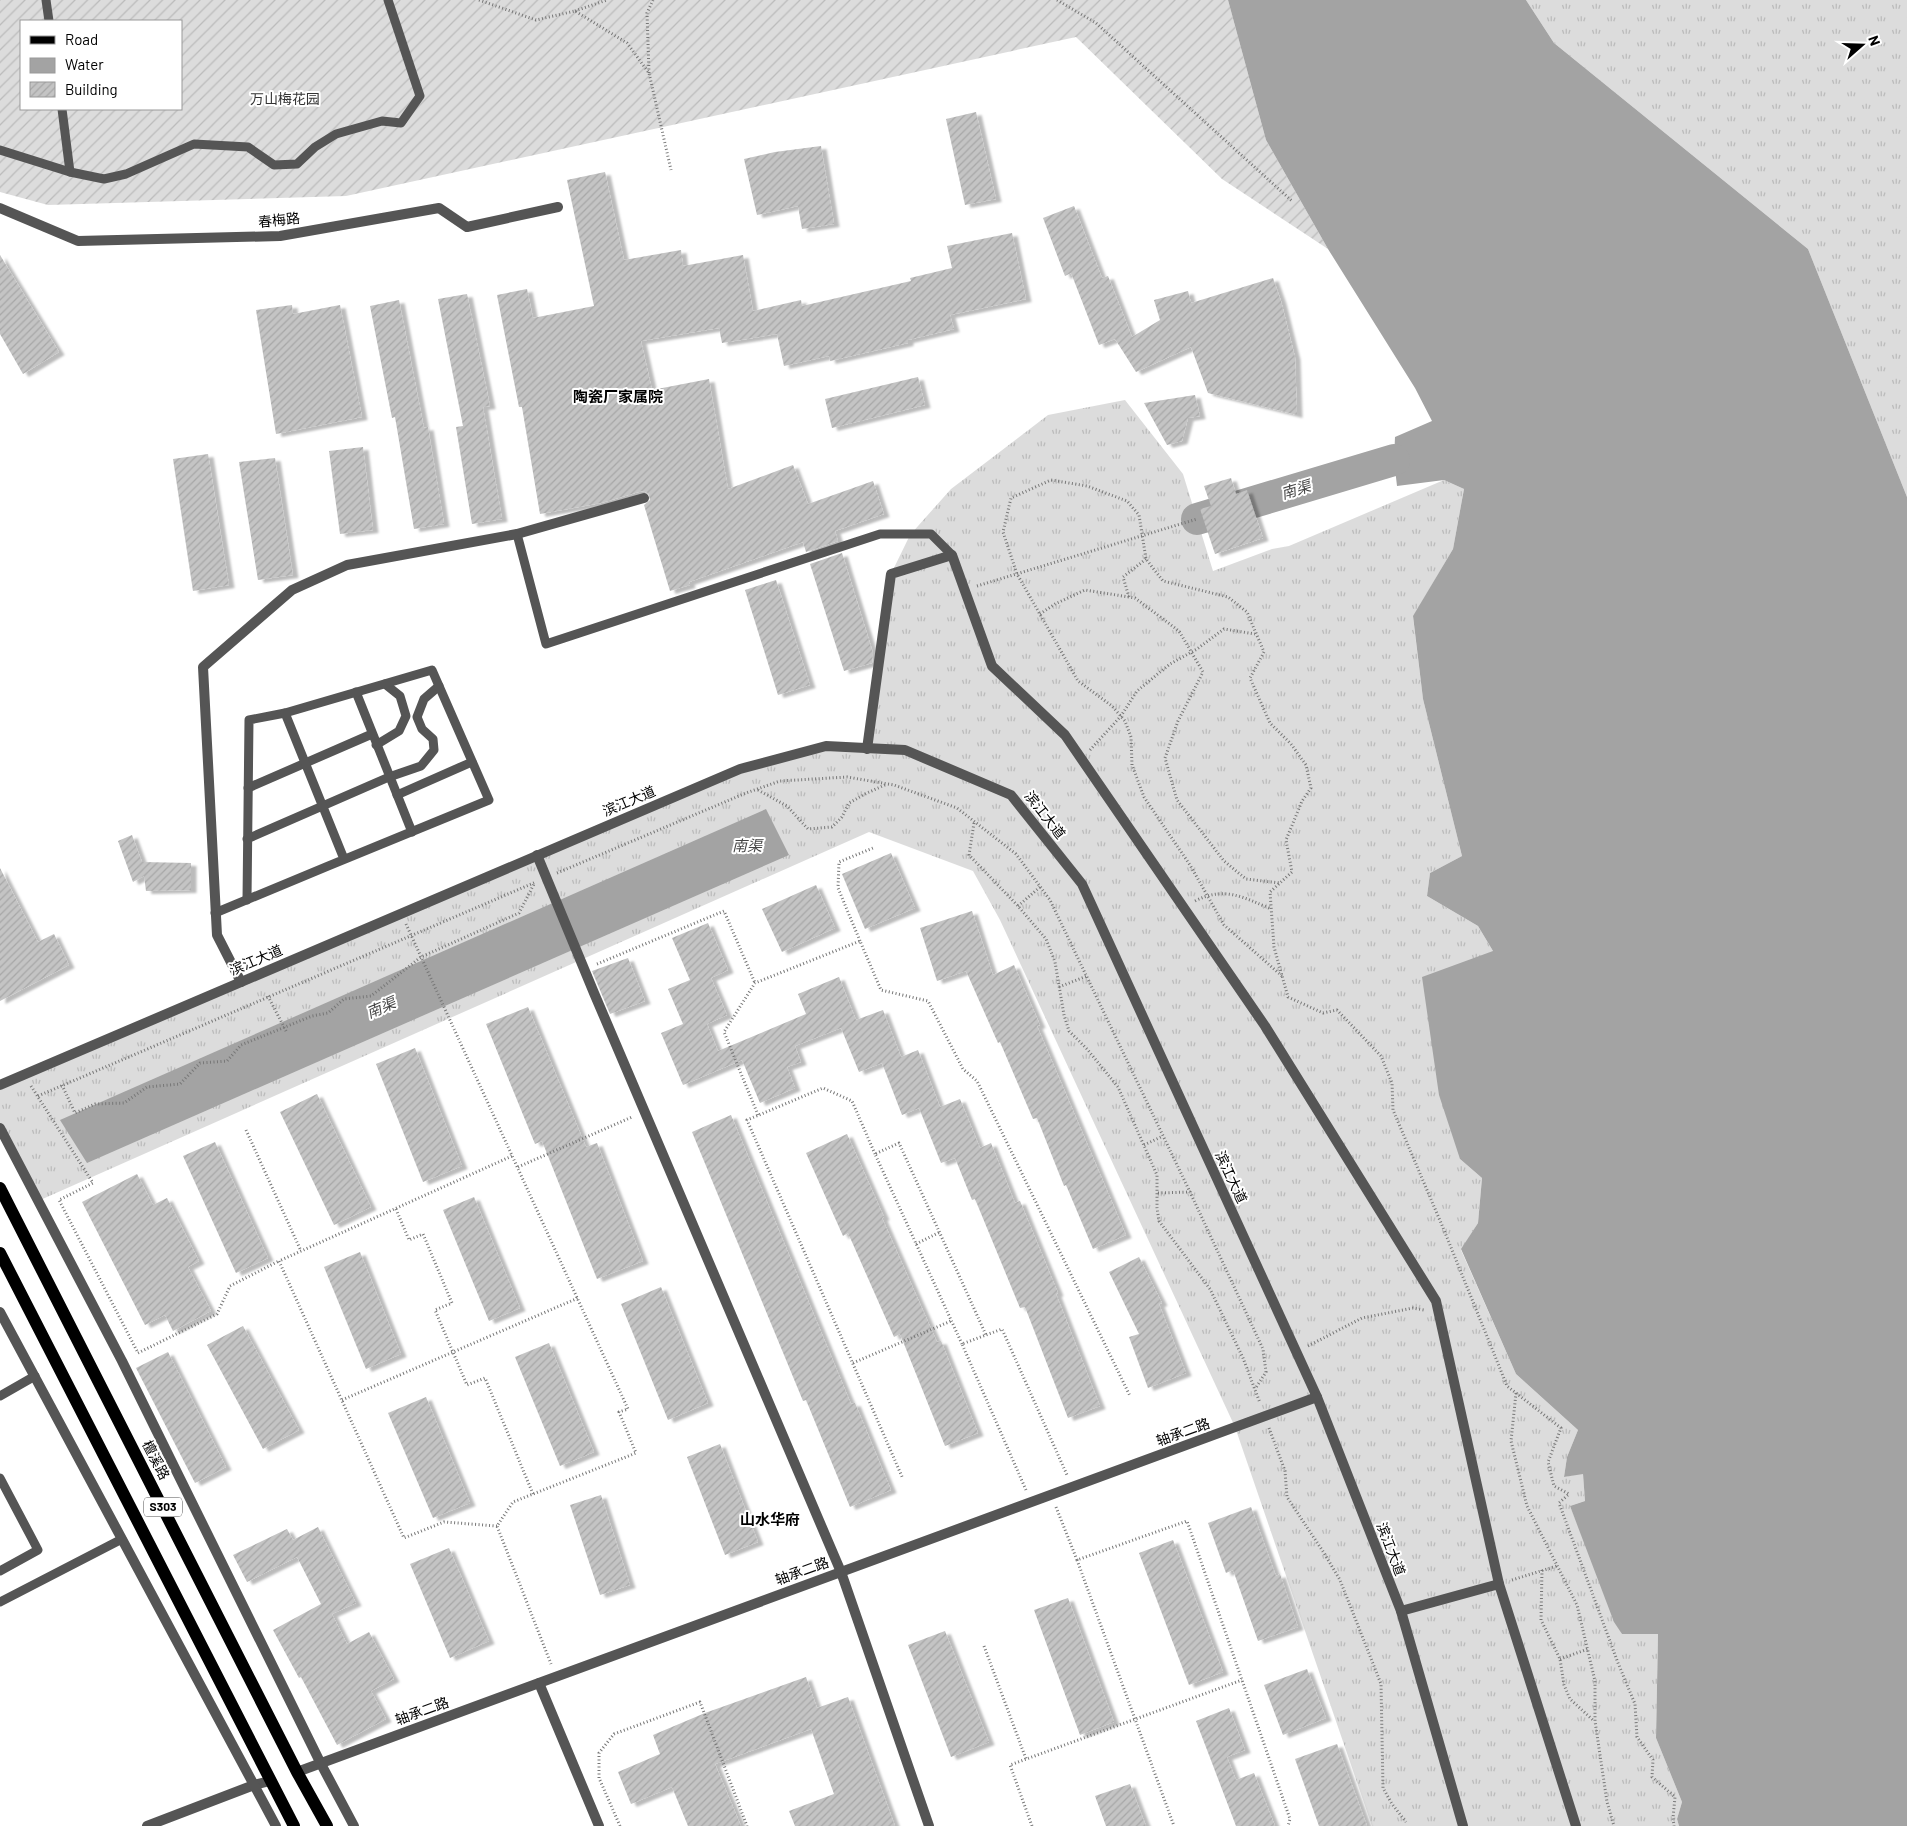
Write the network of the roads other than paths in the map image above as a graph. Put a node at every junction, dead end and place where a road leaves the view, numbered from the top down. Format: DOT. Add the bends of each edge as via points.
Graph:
graph roads {
  1 [pos="46,0"];
  2 [pos="388,0"];
  3 [pos="49,20"];
  4 [pos="62,110"];
  5 [pos="0,150"];
  6 [pos="70,172"];
  7 [pos="558,207"];
  8 [pos="0,208"];
  9 [pos="644,498"];
  10 [pos="517,534"];
  11 [pos="952,555"];
  12 [pos="385,684"];
  13 [pos="439,686"];
  14 [pos="356,692"];
  15 [pos="284,713"];
  16 [pos="372,734"];
  17 [pos="376,745"];
  18 [pos="867,748"];
  19 [pos="472,762"];
  20 [pos="305,763"];
  21 [pos="389,777"];
  22 [pos="248,788"];
  23 [pos="397,795"];
  24 [pos="323,806"];
  25 [pos="412,832"];
  26 [pos="247,838"];
  27 [pos="537,855"];
  28 [pos="344,859"];
  29 [pos="247,900"];
  30 [pos="216,913"];
  31 [pos="241,982"];
  32 [pos="0,1085"];
  33 [pos="0,1128"];
  34 [pos="0,1188"];
  35 [pos="0,1254"];
  36 [pos="0,1312"];
  37 [pos="35,1376"];
  38 [pos="0,1396"];
  39 [pos="1317,1397"];
  40 [pos="0,1478"];
  41 [pos="122,1539"];
  42 [pos="0,1571"];
  43 [pos="841,1572"];
  44 [pos="1499,1584"];
  45 [pos="0,1602"];
  46 [pos="1401,1612"];
  47 [pos="538,1683"];
  48 [pos="320,1764"];
  49 [pos="297,1772"];
  50 [pos="270,1781"];
  51 [pos="254,1785"];
  52 [pos="146,1826"];
  53 [pos="276,1826"];
  54 [pos="294,1826"];
  55 [pos="326,1826"];
  56 [pos="354,1826"];
  57 [pos="599,1826"];
  58 [pos="929,1826"];
  59 [pos="1463,1826"];
  60 [pos="1576,1826"];
  1 -- 3 [label="lane"];
  2 -- 6 [label="lane" via="420,96 401,123 382,122 336,134 296,164 274,165 248,146 194,144 126,174 104,179"];
  4 -- 6 [label="lane"];
  5 -- 6 [label="lane"];
  7 -- 8 [label="street, 春梅路" via="467,227 439,208 280,236 78,241"];
  9 -- 10 [label="street"];
  10 -- 11 [label="lane" via="546,644 880,534 931,534"];
  10 -- 30 [label="street" via="347,565 292,590 203,667"];
  11 -- 18 [label="street" via="892,574"];
  11 -- 44 [label="street" via="992,666 1065,735 1080,756 1265,1026 1436,1301"];
  12 -- 13 [label="lane" via="432,670"];
  12 -- 14 [label="lane"];
  12 -- 17 [label="lane" via="400,696 406,716 399,731"];
  13 -- 19 [label="lane"];
  13 -- 21 [label="lane" via="424,699 417,717 422,729 432,739 434,750 421,766"];
  14 -- 15 [label="lane"];
  14 -- 16 [label="lane"];
  15 -- 20 [label="lane"];
  15 -- 22 [label="lane" via="249,720"];
  16 -- 17 [label="lane"];
  16 -- 20 [label="lane"];
  17 -- 21 [label="lane"];
  18 -- 27 [label="street, 滨江大道" via="826,746 740,769"];
  18 -- 39 [label="street, 滨江大道" via="905,750 1011,795 1082,884"];
  19 -- 23 [label="lane"];
  19 -- 25 [label="lane" via="489,800"];
  20 -- 22 [label="lane"];
  20 -- 24 [label="lane"];
  21 -- 23 [label="lane"];
  21 -- 24 [label="lane"];
  22 -- 26 [label="lane"];
  23 -- 25 [label="lane"];
  24 -- 26 [label="lane"];
  24 -- 28 [label="lane"];
  25 -- 28 [label="lane"];
  26 -- 29 [label="lane"];
  27 -- 31 [label="street, 滨江大道"];
  27 -- 43 [label="street"];
  28 -- 29 [label="lane"];
  29 -- 30 [label="lane"];
  30 -- 31 [label="street" via="217,935"];
  31 -- 32 [label="street, 滨江大道"];
  33 -- 48 [label="street" via="122,1361"];
  34 -- 49 [label="main road, 檀溪路 / S303"];
  35 -- 50 [label="main road, S303"];
  36 -- 37 [label="street"];
  37 -- 38 [label="lane"];
  37 -- 41 [label="street"];
  39 -- 43 [label="street, 轴承二路"];
  39 -- 46 [label="street, 滨江大道"];
  40 -- 42 [label="lane" via="38,1550"];
  41 -- 45 [label="lane"];
  41 -- 51 [label="street"];
  43 -- 47 [label="street, 轴承二路"];
  43 -- 58 [label="street"];
  44 -- 46 [label="street"];
  44 -- 60 [label="street"];
  46 -- 59 [label="street, 滨江大道"];
  47 -- 48 [label="street, 轴承二路"];
  47 -- 57 [label="street"];
  48 -- 49 [label="street, 轴承二路"];
  48 -- 56 [label="street"];
  49 -- 55 [label="main road, 檀溪路 / S303"];
  50 -- 51 [label="street"];
  50 -- 54 [label="main road, S303"];
  51 -- 52 [label="street"];
  51 -- 53 [label="street"];
}
